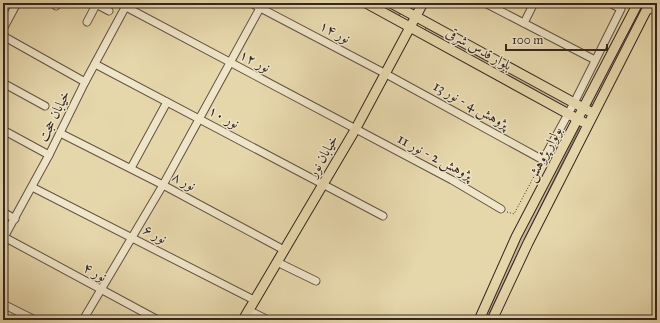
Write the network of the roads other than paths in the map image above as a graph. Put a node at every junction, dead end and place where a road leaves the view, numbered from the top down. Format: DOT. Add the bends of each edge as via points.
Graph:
graph roads {
  1 [pos="17,3"];
  2 [pos="96,3"];
  3 [pos="251,3"];
  4 [pos="366,3"];
  5 [pos="391,3"];
  6 [pos="423,3"];
  7 [pos="485,3"];
  8 [pos="534,3"];
  9 [pos="610,3"];
  10 [pos="638,3"];
  11 [pos="126,5"];
  12 [pos="648,7"];
  13 [pos="657,7"];
  14 [pos="260,8"];
  15 [pos="109,10"];
  16 [pos="416,17"];
  17 [pos="87,22"];
  18 [pos="524,23"];
  19 [pos="410,27"];
  20 [pos="3,29"];
  21 [pos="3,36"];
  22 [pos="595,60"];
  23 [pos="230,63"];
  24 [pos="95,64"];
  25 [pos="386,74"];
  26 [pos="85,82"];
  27 [pos="3,83"];
  28 [pos="167,102"];
  29 [pos="574,103"];
  30 [pos="45,106"];
  31 [pos="584,108"];
  32 [pos="568,114"];
  33 [pos="594,114"];
  34 [pos="199,119"];
  35 [pos="578,120"];
  36 [pos="588,125"];
  37 [pos="3,130"];
  38 [pos="355,130"];
  39 [pos="60,133"];
  40 [pos="49,155"];
  41 [pos="131,168"];
  42 [pos="323,184"];
  43 [pos="163,185"];
  44 [pos="32,187"];
  45 [pos="501,209"];
  46 [pos="3,212"];
  47 [pos="383,216"];
  48 [pos="15,219"];
  49 [pos="132,237"];
  50 [pos="3,238"];
  51 [pos="284,250"];
  52 [pos="277,262"];
  53 [pos="316,281"];
  54 [pos="101,290"];
  55 [pos="254,300"];
  56 [pos="3,304"];
  57 [pos="248,310"];
  58 [pos="35,320"];
  59 [pos="83,320"];
  60 [pos="158,320"];
  61 [pos="243,320"];
  62 [pos="268,320"];
  63 [pos="479,320"];
  64 [pos="492,320"];
  1 -- 20 [label="street"];
  2 -- 15 [label="street"];
  2 -- 17 [label="street"];
  3 -- 14 [label="street, نور ۱۴"];
  4 -- 19 [label="main road, بلوار قدس شرقی"];
  5 -- 16 [label="main road, بلوار قدس شرقی"];
  6 -- 16 [label="main road, خیابان نور"];
  7 -- 18 [label="street"];
  8 -- 18 [label="street"];
  9 -- 22 [label="street" via="621,9"];
  10 -- 31 [label="main road, بولوار پژوهش"];
  11 -- 23 [label="street, نور ۱۲"];
  11 -- 24 [label="street, خیابان حجت"];
  12 -- 13 [label="street"];
  12 -- 33 [label="main road, بولوار پژوهش"];
  14 -- 23 [label="street"];
  14 -- 25 [label="street, نور ۱۴"];
  16 -- 19 [label="main road, خیابان نور"];
  16 -- 29 [label="main road, بلوار قدس شرقی"];
  18 -- 22 [label="street"];
  19 -- 25 [label="main road, خیابان نور"];
  19 -- 32 [label="main road, بلوار قدس شرقی"];
  21 -- 26 [label="street"];
  22 -- 29 [label="street"];
  23 -- 34 [label="street"];
  23 -- 38 [label="street, نور ۱۲"];
  24 -- 26 [label="street, خیابان حجت"];
  24 -- 28 [label="street, نور ۱۰"];
  25 -- 32 [label="street, پژوهش 4 - نور 13" via="543,160"];
  25 -- 38 [label="main road, خیابان نور"];
  26 -- 39 [label="street, خیابان حجت"];
  27 -- 30 [label="street"];
  28 -- 34 [label="street, نور ۱۰"];
  28 -- 41 [label="street"];
  29 -- 31 [label="main road, بلوار قدس شرقی"];
  29 -- 32 [label="street"];
  31 -- 33 [label="main road, بلوار قدس شرقی"];
  31 -- 35 [label="main road, بولوار پژوهش"];
  32 -- 35 [label="main road, بلوار قدس شرقی"];
  33 -- 36 [label="main road, بولوار پژوهش"];
  34 -- 42 [label="street, نور ۱۰"];
  34 -- 43 [label="street"];
  35 -- 36 [label="main road, بلوار قدس شرقی"];
  35 -- 63 [label="main road, بولوار پژوهش" via="516,237"];
  36 -- 64 [label="main road, بولوار پژوهش"];
  37 -- 40 [label="street"];
  38 -- 42 [label="main road, خیابان نور"];
  38 -- 45 [label="street, پژوهش 2 - نور 11" via="452,180"];
  39 -- 40 [label="street, خیابان حجت"];
  39 -- 41 [label="street, نور ۸"];
  40 -- 44 [label="street, خیابان حجت"];
  41 -- 43 [label="street, نور ۸"];
  42 -- 47 [label="street, نور ۱۰"];
  42 -- 51 [label="main road, خیابان نور"];
  43 -- 49 [label="street"];
  43 -- 51 [label="street, نور ۸"];
  44 -- 48 [label="street, خیابان حجت"];
  44 -- 49 [label="street, نور ۶"];
  46 -- 48 [label="street"];
  48 -- 50 [label="street, خیابان حجت"];
  49 -- 54 [label="street"];
  49 -- 55 [label="street, نور ۶"];
  50 -- 54 [label="street, نور ۴"];
  51 -- 52 [label="main road, خیابان نور"];
  52 -- 53 [label="street"];
  52 -- 55 [label="main road, خیابان نور"];
  54 -- 59 [label="street"];
  54 -- 60 [label="street, نور ۴"];
  55 -- 57 [label="main road, خیابان نور"];
  56 -- 58 [label="street"];
  57 -- 61 [label="main road, خیابان نور"];
  57 -- 62 [label="street"];
}
